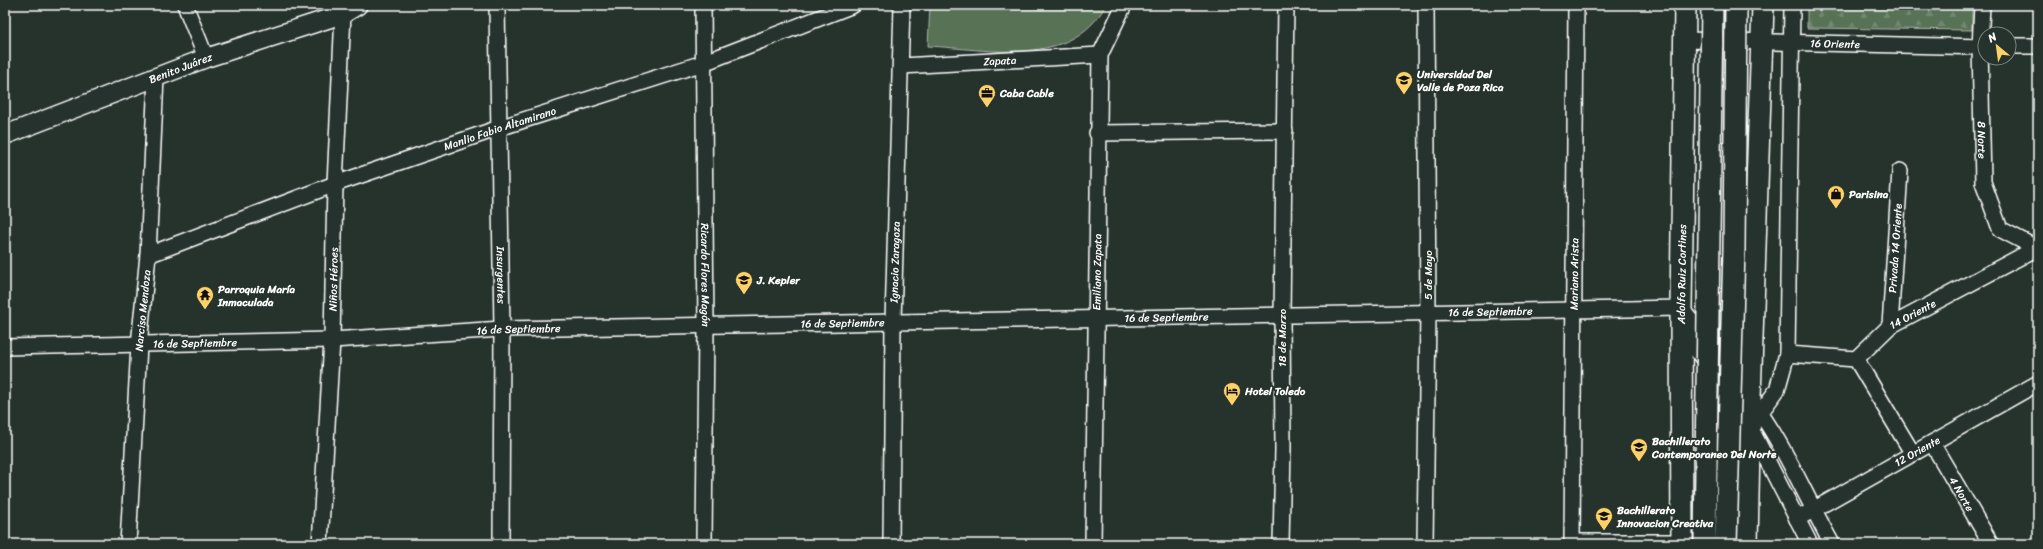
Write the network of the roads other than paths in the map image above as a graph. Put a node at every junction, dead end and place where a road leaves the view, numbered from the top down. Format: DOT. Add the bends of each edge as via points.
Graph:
graph roads {
  1 [pos="185,5"];
  2 [pos="497,5"];
  3 [pos="703,5"];
  4 [pos="853,5"];
  5 [pos="902,5"];
  6 [pos="1124,5"];
  7 [pos="1286,5"];
  8 [pos="1426,5"];
  9 [pos="1576,5"];
  10 [pos="1685,5"];
  11 [pos="1712,5"];
  12 [pos="1736,5"];
  13 [pos="1763,5"];
  14 [pos="1792,5"];
  15 [pos="1982,5"];
  16 [pos="350,9"];
  17 [pos="1982,26"];
  18 [pos="1684,40"];
  19 [pos="1761,42"];
  20 [pos="1792,43"];
  21 [pos="2017,46"];
  22 [pos="2038,46"];
  23 [pos="1977,47"];
  24 [pos="1100,55"];
  25 [pos="206,58"];
  26 [pos="703,63"];
  27 [pos="900,66"];
  28 [pos="1983,66"];
  29 [pos="156,77"];
  30 [pos="499,128"];
  31 [pos="1285,131"];
  32 [pos="1098,133"];
  33 [pos="5,135"];
  34 [pos="1900,172"];
  35 [pos="335,184"];
  36 [pos="2037,248"];
  37 [pos="148,255"];
  38 [pos="1573,310"];
  39 [pos="1428,313"];
  40 [pos="1282,315"];
  41 [pos="1096,318"];
  42 [pos="1681,318"];
  43 [pos="894,322"];
  44 [pos="706,326"];
  45 [pos="1890,326"];
  46 [pos="502,330"];
  47 [pos="332,340"];
  48 [pos="139,344"];
  49 [pos="5,347"];
  50 [pos="1787,354"];
  51 [pos="1856,359"];
  52 [pos="2038,383"];
  53 [pos="1753,412"];
  54 [pos="1932,443"];
  55 [pos="1913,454"];
  56 [pos="1813,510"];
  57 [pos="1797,518"];
  58 [pos="1572,543"];
  59 [pos="1682,543"];
  60 [pos="128,544"];
  61 [pos="320,544"];
  62 [pos="501,544"];
  63 [pos="704,544"];
  64 [pos="891,544"];
  65 [pos="1093,544"];
  66 [pos="1281,544"];
  67 [pos="1425,544"];
  68 [pos="1704,544"];
  69 [pos="1726,544"];
  70 [pos="1747,544"];
  71 [pos="1810,544"];
  72 [pos="1832,544"];
  73 [pos="1991,544"];
  1 -- 25 [label="street"];
  2 -- 30 [label="street, Insurgentes"];
  3 -- 26 [label="street, Ricardo Flores Magón"];
  4 -- 26 [label="street, Manlio Fabio Altamirano"];
  5 -- 27 [label="street, Ignacio Zaragoza"];
  6 -- 24 [label="street, Emiliano Zapata"];
  7 -- 31 [label="street, 18 de Marzo"];
  8 -- 39 [label="street, 5 de Mayo"];
  9 -- 38 [label="street, Mariano Arista"];
  10 -- 18 [label="main road, Adolfo Ruiz Cortines"];
  11 -- 68 [label="main road, bridge"];
  12 -- 69 [label="main road, bridge" via="1734,249"];
  13 -- 19 [label="main road"];
  14 -- 20 [label="street"];
  15 -- 17 [label="street, 8 Norte"];
  16 -- 25 [label="street, Benito Juárez"];
  16 -- 35 [label="street, Niños Héroes"];
  18 -- 19 [label="street, 16 Oriente"];
  18 -- 42 [label="main road, Adolfo Ruiz Cortines"];
  19 -- 20 [label="street, 16 Oriente"];
  19 -- 53 [label="main road"];
  20 -- 23 [label="street, 16 Oriente"];
  20 -- 50 [label="street"];
  21 -- 22 [label="street"];
  24 -- 27 [label="street, Zapata"];
  24 -- 32 [label="street, Emiliano Zapata"];
  25 -- 29 [label="street, Benito Juárez"];
  26 -- 30 [label="street, Manlio Fabio Altamirano"];
  26 -- 44 [label="street, Ricardo Flores Magón"];
  27 -- 43 [label="street, Ignacio Zaragoza"];
  28 -- 36 [label="street, 8 Norte" via="1984,182 2000,229"];
  29 -- 33 [label="street, Benito Juárez"];
  29 -- 37 [label="street, Narciso Mendoza"];
  30 -- 35 [label="street, Manlio Fabio Altamirano"];
  30 -- 46 [label="street, Insurgentes"];
  31 -- 32 [label="street"];
  31 -- 40 [label="street, 18 de Marzo"];
  32 -- 41 [label="street, Emiliano Zapata"];
  34 -- 45 [label="street, Privada 14 Oriente"];
  35 -- 37 [label="street, Manlio Fabio Altamirano"];
  35 -- 47 [label="street, Niños Héroes"];
  36 -- 45 [label="street, 14 Oriente"];
  37 -- 48 [label="street, Narciso Mendoza"];
  38 -- 39 [label="street, 16 de Septiembre"];
  38 -- 42 [label="street, 16 de Septiembre"];
  38 -- 58 [label="street, Mariano Arista"];
  39 -- 40 [label="street, 16 de Septiembre"];
  39 -- 67 [label="street, 5 de Mayo"];
  40 -- 41 [label="street, 16 de Septiembre"];
  40 -- 66 [label="street, 18 de Marzo" via="1284,449"];
  41 -- 43 [label="street, 16 de Septiembre"];
  41 -- 65 [label="street, Emiliano Zapata"];
  42 -- 53 [label="street"];
  42 -- 53 [label="street"];
  42 -- 59 [label="main road, Adolfo Ruiz Cortines"];
  43 -- 44 [label="street, 16 de Septiembre"];
  43 -- 64 [label="street, Ignacio Zaragoza"];
  44 -- 46 [label="street, 16 de Septiembre"];
  44 -- 63 [label="street, Ricardo Flores Magón"];
  45 -- 51 [label="street, 14 Oriente"];
  46 -- 47 [label="street, 16 de Septiembre"];
  46 -- 62 [label="street, Insurgentes"];
  47 -- 48 [label="street, 16 de Septiembre"];
  47 -- 61 [label="street, Niños Héroes"];
  48 -- 49 [label="street, 16 de Septiembre"];
  48 -- 60 [label="street, Narciso Mendoza"];
  50 -- 51 [label="street"];
  50 -- 53 [label="street" via="1777,390"];
  51 -- 55 [label="street"];
  52 -- 54 [label="street, 12 Oriente"];
  53 -- 56 [label="street" via="1786,455"];
  53 -- 57 [label="street"];
  53 -- 70 [label="main road"];
  54 -- 55 [label="street, 12 Oriente"];
  54 -- 73 [label="street, 4 Norte"];
  55 -- 56 [label="street, 12 Oriente"];
  56 -- 57 [label="street, 12 Oriente"];
  56 -- 72 [label="street"];
  57 -- 71 [label="street"];
  58 -- 59 [label="street, Adolfo Ruiz Cortines"];
}
